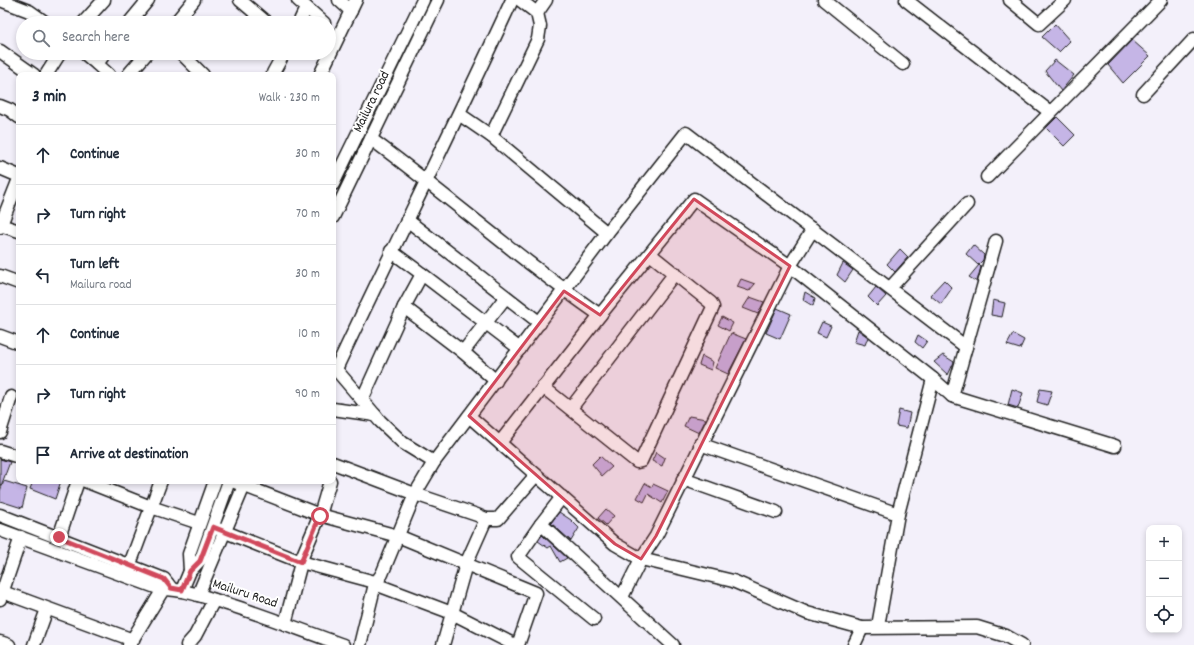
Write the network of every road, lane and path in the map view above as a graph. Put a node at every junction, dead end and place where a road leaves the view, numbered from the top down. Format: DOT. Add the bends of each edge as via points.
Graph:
graph roads {
  1 [pos="0,0"];
  2 [pos="104,0"];
  3 [pos="148,0"];
  4 [pos="194,0"];
  5 [pos="240,0"];
  6 [pos="339,0"];
  7 [pos="423,0"];
  8 [pos="438,0"];
  9 [pos="512,0"];
  10 [pos="520,0"];
  11 [pos="546,0"];
  12 [pos="824,0"];
  13 [pos="906,0"];
  14 [pos="1010,0"];
  15 [pos="1065,0"];
  16 [pos="1161,0"];
  17 [pos="302,4"];
  18 [pos="353,5"];
  19 [pos="537,13"];
  20 [pos="36,16"];
  21 [pos="89,16"];
  22 [pos="135,16"];
  23 [pos="181,16"];
  24 [pos="259,16"];
  25 [pos="300,16"];
  26 [pos="316,16"];
  27 [pos="336,33"];
  28 [pos="339,36"];
  29 [pos="1194,39"];
  30 [pos="336,42"];
  31 [pos="0,51"];
  32 [pos="56,60"];
  33 [pos="92,60"];
  34 [pos="100,60"];
  35 [pos="141,60"];
  36 [pos="188,60"];
  37 [pos="280,60"];
  38 [pos="327,60"];
  39 [pos="97,64"];
  40 [pos="903,64"];
  41 [pos="30,72"];
  42 [pos="49,72"];
  43 [pos="105,72"];
  44 [pos="131,72"];
  45 [pos="201,72"];
  46 [pos="274,72"];
  47 [pos="321,72"];
  48 [pos="1143,94"];
  49 [pos="0,106"];
  50 [pos="1050,112"];
  51 [pos="459,114"];
  52 [pos="16,115"];
  53 [pos="491,136"];
  54 [pos="371,139"];
  55 [pos="0,168"];
  56 [pos="16,175"];
  57 [pos="987,177"];
  58 [pos="336,178"];
  59 [pos="426,179"];
  60 [pos="16,186"];
  61 [pos="967,204"];
  62 [pos="336,211"];
  63 [pos="407,220"];
  64 [pos="0,226"];
  65 [pos="813,229"];
  66 [pos="16,230"];
  67 [pos="607,233"];
  68 [pos="996,241"];
  69 [pos="391,251"];
  70 [pos="650,254"];
  71 [pos="790,266"];
  72 [pos="675,273"];
  73 [pos="422,274"];
  74 [pos="0,276"];
  75 [pos="16,282"];
  76 [pos="890,288"];
  77 [pos="564,291"];
  78 [pos="505,298"];
  79 [pos="404,307"];
  80 [pos="600,315"];
  81 [pos="486,323"];
  82 [pos="540,323"];
  83 [pos="0,336"];
  84 [pos="16,343"];
  85 [pos="966,347"];
  86 [pos="520,349"];
  87 [pos="463,352"];
  88 [pos="336,364"];
  89 [pos="336,370"];
  90 [pos="933,379"];
  91 [pos="496,381"];
  92 [pos="543,387"];
  93 [pos="0,393"];
  94 [pos="952,396"];
  95 [pos="15,399"];
  96 [pos="362,400"];
  97 [pos="571,408"];
  98 [pos="336,409"];
  99 [pos="375,415"];
  100 [pos="469,416"];
  101 [pos="0,432"];
  102 [pos="501,444"];
  103 [pos="700,444"];
  104 [pos="1115,446"];
  105 [pos="0,451"];
  106 [pos="16,456"];
  107 [pos="434,462"];
  108 [pos="336,466"];
  109 [pos="536,475"];
  110 [pos="683,479"];
  111 [pos="77,484"];
  112 [pos="93,484"];
  113 [pos="159,484"];
  114 [pos="213,484"];
  115 [pos="229,484"];
  116 [pos="245,484"];
  117 [pos="247,484"];
  118 [pos="329,484"];
  119 [pos="415,494"];
  120 [pos="562,497"];
  121 [pos="151,507"];
  122 [pos="776,512"];
  123 [pos="898,514"];
  124 [pos="0,515"];
  125 [pos="320,516"];
  126 [pos="486,520"];
  127 [pos="199,524"];
  128 [pos="541,524"];
  129 [pos="213,527"];
  130 [pos="0,530"];
  131 [pos="225,531"];
  132 [pos="398,536"];
  133 [pos="21,537"];
  134 [pos="59,537"];
  135 [pos="641,559"];
  136 [pos="301,562"];
  137 [pos="130,564"];
  138 [pos="466,564"];
  139 [pos="190,571"];
  140 [pos="376,584"];
  141 [pos="171,587"];
  142 [pos="1,594"];
  143 [pos="198,595"];
  144 [pos="622,597"];
  145 [pos="214,600"];
  146 [pos="47,609"];
  147 [pos="452,613"];
  148 [pos="594,619"];
  149 [pos="285,624"];
  150 [pos="878,626"];
  151 [pos="862,628"];
  152 [pos="660,640"];
  153 [pos="0,642"];
  154 [pos="322,642"];
  155 [pos="131,643"];
  156 [pos="193,644"];
  157 [pos="9,645"];
  158 [pos="34,645"];
  159 [pos="343,645"];
  160 [pos="360,645"];
  161 [pos="443,645"];
  162 [pos="515,645"];
  163 [pos="518,645"];
  164 [pos="673,645"];
  165 [pos="854,645"];
  166 [pos="1022,645"];
  1 -- 20 [label="street"];
  2 -- 21 [label="street"];
  3 -- 22 [label="street"];
  4 -- 23 [label="street"];
  5 -- 24 [label="street"];
  6 -- 18 [label="street"];
  7 -- 58 [label="street, Mailura road"];
  8 -- 54 [label="street, Mailura road"];
  9 -- 51 [label="street"];
  10 -- 19 [label="street"];
  11 -- 19 [label="street"];
  12 -- 40 [label="street"];
  13 -- 50 [label="street"];
  14 -- 15 [label="street" via="1039,24"];
  16 -- 50 [label="street"];
  17 -- 25 [label="street"];
  17 -- 26 [label="street"];
  18 -- 28 [label="street"];
  19 -- 53 [label="street" via="540,33 536,47"];
  27 -- 28 [label="street"];
  28 -- 30 [label="street"];
  29 -- 48 [label="street"];
  31 -- 41 [label="street"];
  32 -- 42 [label="street"];
  33 -- 39 [label="street"];
  34 -- 39 [label="street"];
  35 -- 44 [label="street"];
  36 -- 45 [label="street"];
  37 -- 46 [label="street"];
  38 -- 47 [label="street"];
  39 -- 43 [label="street"];
  49 -- 52 [label="street"];
  50 -- 57 [label="street"];
  51 -- 53 [label="street"];
  51 -- 59 [label="street"];
  53 -- 67 [label="street"];
  54 -- 59 [label="street"];
  54 -- 62 [label="street, Mailura road"];
  55 -- 56 [label="street"];
  59 -- 63 [label="street"];
  59 -- 77 [label="street"];
  60 -- 64 [label="street"];
  61 -- 76 [label="street"];
  63 -- 69 [label="street"];
  63 -- 78 [label="street"];
  64 -- 66 [label="street"];
  65 -- 67 [label="street" via="686,134"];
  65 -- 71 [label="street"];
  65 -- 76 [label="street"];
  67 -- 77 [label="street"];
  68 -- 85 [label="street"];
  69 -- 73 [label="street"];
  69 -- 88 [label="street"];
  70 -- 71 [label="street" via="694,199"];
  70 -- 72 [label="street"];
  70 -- 80 [label="street"];
  71 -- 90 [label="street"];
  71 -- 103 [label="street"];
  72 -- 97 [label="street"];
  72 -- 97 [label="street" via="713,307 641,461 637,462"];
  73 -- 79 [label="street"];
  73 -- 81 [label="street"];
  74 -- 75 [label="street"];
  76 -- 85 [label="street"];
  77 -- 80 [label="street"];
  77 -- 82 [label="street"];
  78 -- 81 [label="street"];
  78 -- 82 [label="street"];
  79 -- 87 [label="street"];
  79 -- 96 [label="street"];
  80 -- 92 [label="street"];
  81 -- 86 [label="street"];
  81 -- 87 [label="street"];
  82 -- 86 [label="street"];
  83 -- 84 [label="street"];
  85 -- 94 [label="street"];
  86 -- 91 [label="street"];
  87 -- 91 [label="street"];
  89 -- 96 [label="street"];
  90 -- 94 [label="street"];
  90 -- 123 [label="street"];
  91 -- 100 [label="street"];
  92 -- 97 [label="street"];
  92 -- 102 [label="street"];
  93 -- 95 [label="street"];
  94 -- 104 [label="street"];
  95 -- 101 [label="street"];
  96 -- 99 [label="street"];
  98 -- 99 [label="street"];
  99 -- 107 [label="street" via="403,443"];
  100 -- 102 [label="street"];
  100 -- 107 [label="street"];
  102 -- 109 [label="street"];
  103 -- 110 [label="street"];
  103 -- 123 [label="street"];
  105 -- 106 [label="street"];
  107 -- 119 [label="street"];
  108 -- 119 [label="street"];
  109 -- 120 [label="street"];
  109 -- 126 [label="street" via="498,519"];
  110 -- 122 [label="street"];
  110 -- 135 [label="street" via="656,536"];
  111 -- 134 [label="street"];
  112 -- 121 [label="street"];
  113 -- 121 [label="street"];
  114 -- 127 [label="street"];
  115 -- 129 [label="street"];
  116 -- 131 [label="street"];
  117 -- 125 [label="street"];
  118 -- 125 [label="street"];
  119 -- 126 [label="street" via="477,514"];
  119 -- 132 [label="street"];
  120 -- 128 [label="street"];
  120 -- 135 [label="street" via="615,544"];
  121 -- 127 [label="street"];
  121 -- 137 [label="street"];
  123 -- 150 [label="street"];
  124 -- 134 [label="street"];
  125 -- 132 [label="street"];
  125 -- 136 [label="street"];
  126 -- 138 [label="street"];
  127 -- 139 [label="street" via="189,554"];
  128 -- 144 [label="street"];
  128 -- 148 [label="street" via="518,557"];
  129 -- 131 [label="street"];
  129 -- 139 [label="street" via="200,561"];
  130 -- 133 [label="street, Mailuru Road"];
  131 -- 136 [label="street"];
  131 -- 143 [label="street"];
  132 -- 138 [label="street"];
  132 -- 140 [label="street"];
  133 -- 141 [label="street, Mailuru Road"];
  133 -- 142 [label="street"];
  134 -- 137 [label="street"];
  135 -- 144 [label="street"];
  135 -- 151 [label="street" via="733,581 807,613"];
  136 -- 140 [label="street"];
  136 -- 149 [label="street"];
  137 -- 141 [label="street" via="164,579"];
  138 -- 147 [label="street"];
  138 -- 163 [label="street" via="536,593"];
  139 -- 141 [label="street"];
  140 -- 147 [label="street"];
  140 -- 160 [label="street"];
  141 -- 143 [label="street, Mailuru Road"];
  141 -- 155 [label="street"];
  142 -- 146 [label="street"];
  143 -- 145 [label="street, Mailuru Road"];
  144 -- 152 [label="street"];
  145 -- 149 [label="street, Mailuru Road"];
  145 -- 156 [label="street"];
  146 -- 155 [label="street"];
  146 -- 158 [label="street"];
  147 -- 161 [label="street"];
  147 -- 162 [label="street"];
  149 -- 154 [label="street, Mailuru Road"];
  150 -- 151 [label="street"];
  150 -- 166 [label="street" via="977,627 1006,636"];
  151 -- 165 [label="street"];
  152 -- 164 [label="street"];
  153 -- 157 [label="street"];
  154 -- 159 [label="street, Mailuru Road"];
}
